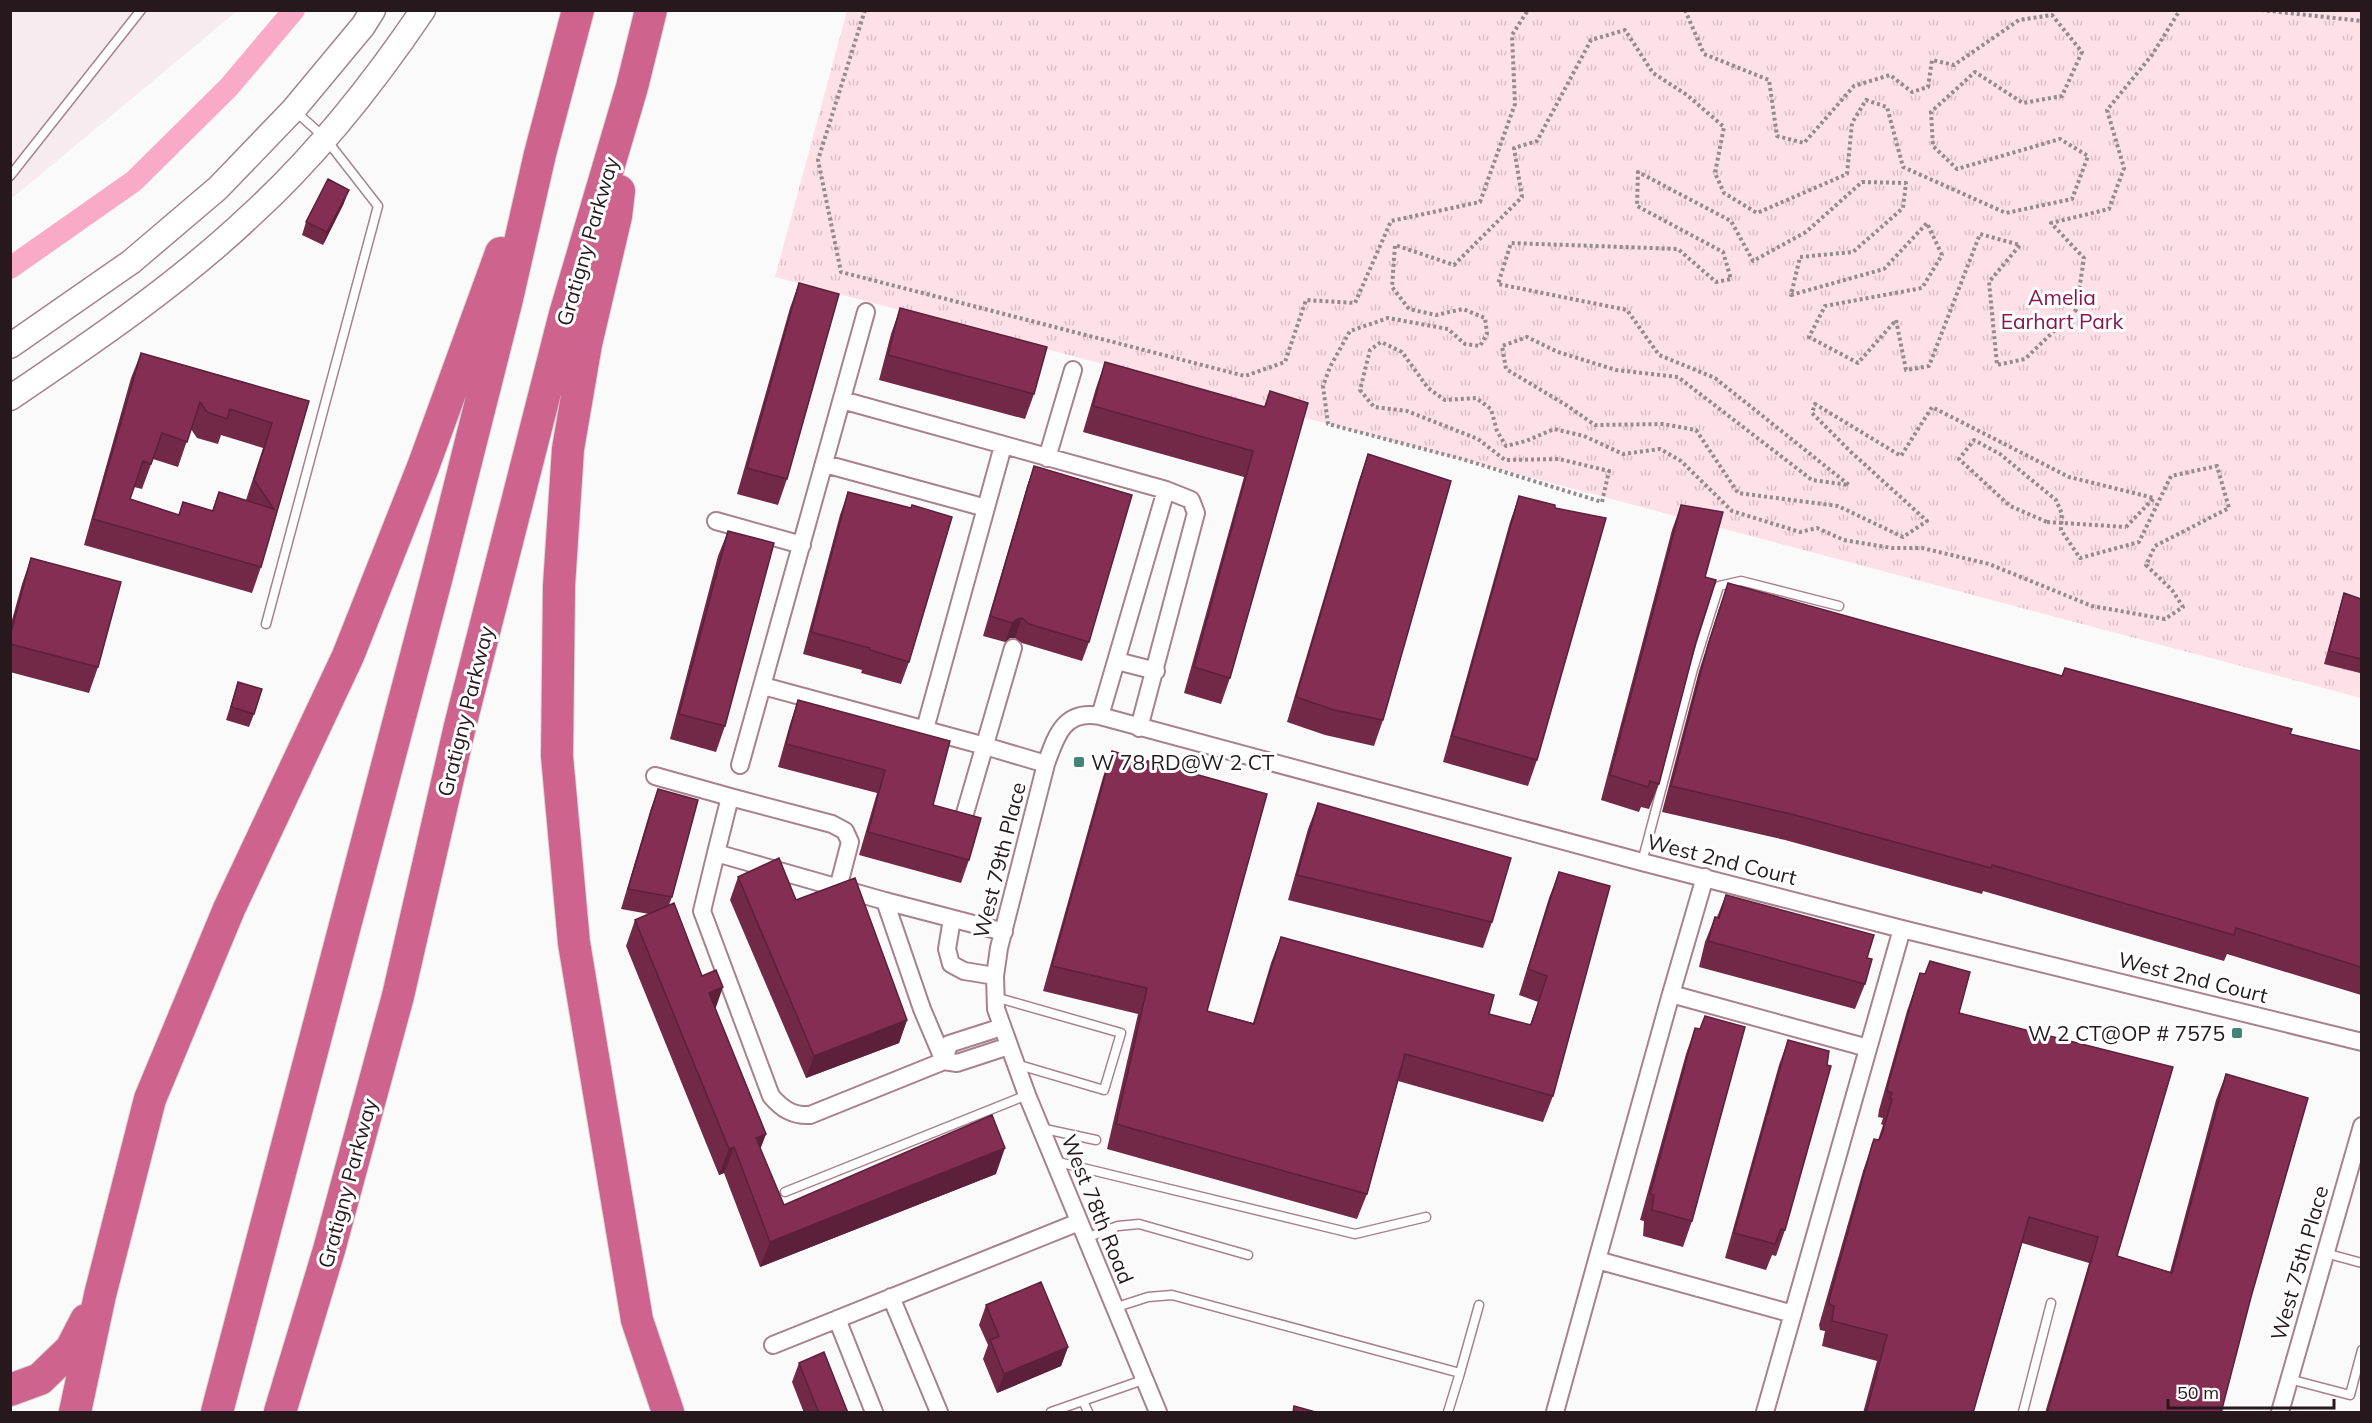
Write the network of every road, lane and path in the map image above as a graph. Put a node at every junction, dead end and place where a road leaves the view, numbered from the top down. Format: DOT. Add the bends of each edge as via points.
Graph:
graph roads {
  1 [pos="141,10"];
  2 [pos="373,10"];
  3 [pos="423,10"];
  4 [pos="578,10"];
  5 [pos="651,10"];
  6 [pos="865,10"];
  7 [pos="1528,10"];
  8 [pos="1685,10"];
  9 [pos="2180,10"];
  10 [pos="2261,10"];
  11 [pos="2361,21"];
  12 [pos="632,87"];
  13 [pos="294,109"];
  14 [pos="325,138"];
  15 [pos="540,154"];
  16 [pos="10,176"];
  17 [pos="866,312"];
  18 [pos="10,346"];
  19 [pos="1073,370"];
  20 [pos="10,398"];
  21 [pos="842,399"];
  22 [pos="1003,446"];
  23 [pos="1047,458"];
  24 [pos="825,464"];
  25 [pos="1166,490"];
  26 [pos="986,508"];
  27 [pos="716,521"];
  28 [pos="802,545"];
  29 [pos="1839,606"];
  30 [pos="266,624"];
  31 [pos="1012,648"];
  32 [pos="1117,661"];
  33 [pos="1156,671"];
  34 [pos="763,686"];
  35 [pos="1100,716"];
  36 [pos="1073,718"];
  37 [pos="1139,728"];
  38 [pos="925,729"];
  39 [pos="985,746"];
  40 [pos="1046,764"];
  41 [pos="740,765"];
  42 [pos="655,776"];
  43 [pos="730,797"];
  44 [pos="961,827"];
  45 [pos="716,854"];
  46 [pos="1642,862"];
  47 [pos="1705,877"];
  48 [pos="838,888"];
  49 [pos="885,901"];
  50 [pos="952,920"];
  51 [pos="1902,929"];
  52 [pos="1004,932"];
  53 [pos="995,976"];
  54 [pos="1671,994"];
  55 [pos="994,997"];
  56 [pos="1000,1024"];
  57 [pos="2361,1042"];
  58 [pos="1009,1046"];
  59 [pos="1868,1048"];
  60 [pos="944,1061"];
  61 [pos="1016,1064"];
  62 [pos="1027,1095"];
  63 [pos="2361,1126"];
  64 [pos="1040,1127"];
  65 [pos="1096,1140"];
  66 [pos="1054,1161"];
  67 [pos="785,1192"];
  68 [pos="1426,1217"];
  69 [pos="1079,1222"];
  70 [pos="1086,1238"];
  71 [pos="329,1250"];
  72 [pos="2325,1254"];
  73 [pos="1248,1255"];
  74 [pos="1597,1260"];
  75 [pos="2361,1263"];
  76 [pos="100,1295"];
  77 [pos="891,1297"];
  78 [pos="2051,1303"];
  79 [pos="1479,1305"];
  80 [pos="1114,1308"];
  81 [pos="1793,1314"];
  82 [pos="837,1319"];
  83 [pos="773,1345"];
  84 [pos="2361,1350"];
  85 [pos="1460,1373"];
  86 [pos="2289,1379"];
  87 [pos="1143,1380"];
  88 [pos="10,1390"];
  89 [pos="1083,1401"];
  90 [pos="2283,1412"];
  91 [pos="75,1413"];
  92 [pos="217,1413"];
  93 [pos="280,1413"];
  94 [pos="303,1413"];
  95 [pos="668,1413"];
  96 [pos="874,1413"];
  97 [pos="939,1413"];
  98 [pos="1051,1413"];
  99 [pos="1088,1413"];
  100 [pos="1158,1413"];
  101 [pos="1448,1413"];
  102 [pos="1555,1413"];
  103 [pos="1765,1413"];
  104 [pos="2023,1413"];
  1 -- 16 [label="lane"];
  2 -- 13 [label="main road"];
  3 -- 14 [label="main road"];
  4 -- 15 [label="highway"];
  5 -- 12 [label="highway, Gratigny Parkway"];
  6 -- 7 [label="path" via="818,160 841,272 1245,376 1285,362 1306,300 1355,303 1390,221 1480,202 1515,104 1512,35"];
  8 -- 9 [label="path, bridge" via="1704,54 1769,80 1778,136 1804,143 1854,86 1890,75 1912,92 1928,87 1932,60 1954,65 2019,20 2052,15 2082,52 2062,96 2023,103 1975,72 1931,112 1933,146 1957,169 2060,140 2088,156 2072,200 2006,213 1903,167 1887,107 1866,100 1852,123 1846,174 1757,213 1724,193 1715,173 1724,127 1687,95 1653,73 1625,30 1591,40 1537,141 1514,148 1522,197 1454,265 1395,245 1392,287 1409,309 1436,315 1463,309 1485,318 1487,334 1480,346 1465,344 1448,329 1388,318 1350,331 1323,386 1328,424 1462,459 1602,502 1610,471 1559,459 1505,460 1478,439 1407,411 1374,407 1360,390 1370,350 1381,342 1402,352 1428,388 1445,400 1476,398 1491,409 1506,446 1554,429 1584,436 1623,454 1660,449 1681,460 1732,511 1800,532 1817,528 1844,540 1892,548 1922,548 1989,564 2092,606 2165,619 2183,608 2172,590 2146,565 2155,546 2229,508 2217,466 2171,476 2139,542 2080,558 2061,530 2062,514 2056,500 2000,454 1974,440 1959,459 2010,506 2047,522 2126,526 2154,498 2069,477 1932,407 1901,456 1815,404 1812,412 1927,521 1903,537 1838,506 1738,493 1696,430 1663,424 1595,425 1506,369 1502,346 1527,338 1616,370 1678,376 1812,480 1849,485 1715,378 1659,355 1627,310 1498,284 1511,243 1678,249 1716,282 1731,279 1723,252 1637,206 1638,172 1731,221 1753,261 1806,232 1862,182 1906,183 1903,208 1853,252 1800,257 1791,295 1884,269 1928,224 1942,255 1922,288 1825,306 1809,337 1858,363 1896,320 1906,370 1929,366 1980,234 2020,245 1989,282 1997,365 2025,359 2076,309 2084,258 2051,223 2109,209 2124,168 2107,110 2152,55"];
  10 -- 11 [label="path"];
  12 -- 71 [label="highway, Gratigny Parkway" via="565,314 460,726 398,996"];
  12 -- 95 [label="highway" via="616,216 585,344 568,449 559,586 557,756 574,943 637,1320"];
  13 -- 14 [label="lane"];
  13 -- 18 [label="main road" via="218,188 131,262"];
  14 -- 20 [label="main road" via="251,216 166,289"];
  14 -- 30 [label="lane" via="378,206"];
  15 -- 76 [label="highway" via="348,656 229,909 150,1100"];
  15 -- 92 [label="highway" via="431,599"];
  17 -- 21 [label="street"];
  19 -- 23 [label="street"];
  21 -- 22 [label="street"];
  21 -- 24 [label="street"];
  22 -- 23 [label="street"];
  22 -- 26 [label="street"];
  23 -- 25 [label="street"];
  24 -- 26 [label="street"];
  24 -- 28 [label="street"];
  25 -- 32 [label="street"];
  25 -- 33 [label="street" via="1191,500 1196,513"];
  26 -- 38 [label="street"];
  27 -- 28 [label="street"];
  28 -- 34 [label="street"];
  29 -- 46 [label="lane" via="1741,581 1719,586"];
  31 -- 39 [label="street"];
  32 -- 33 [label="street"];
  32 -- 35 [label="street"];
  33 -- 37 [label="street"];
  34 -- 38 [label="street"];
  34 -- 41 [label="street"];
  35 -- 36 [label="street, West 2nd Court"];
  35 -- 37 [label="street, West 2nd Court"];
  36 -- 40 [label="street, West 79th Place" via="1062,728"];
  37 -- 46 [label="street, West 2nd Court"];
  38 -- 39 [label="street"];
  39 -- 40 [label="street"];
  39 -- 44 [label="street"];
  40 -- 52 [label="street, West 79th Place"];
  42 -- 43 [label="street"];
  43 -- 45 [label="street"];
  43 -- 48 [label="street" via="832,824 845,831 849,842"];
  45 -- 48 [label="street"];
  45 -- 60 [label="street" via="702,911 771,1096 781,1107 793,1114 810,1114"];
  46 -- 47 [label="street, West 2nd Court"];
  47 -- 51 [label="street, West 2nd Court"];
  47 -- 54 [label="street"];
  48 -- 49 [label="street"];
  49 -- 50 [label="street"];
  49 -- 60 [label="street"];
  50 -- 52 [label="street"];
  50 -- 53 [label="street" via="947,949 951,964 964,971"];
  51 -- 57 [label="street, West 2nd Court"];
  51 -- 59 [label="street"];
  52 -- 53 [label="street, West 79th Place"];
  53 -- 55 [label="street, West 79th Place"];
  54 -- 59 [label="street"];
  54 -- 74 [label="street"];
  55 -- 56 [label="street, West 79th Place"];
  55 -- 61 [label="lane" via="1120,1033 1104,1090"];
  56 -- 58 [label="street, West 78th Road"];
  56 -- 60 [label="street" via="949,1044"];
  58 -- 60 [label="street" via="957,1063"];
  58 -- 61 [label="street, West 78th Road"];
  59 -- 81 [label="street"];
  61 -- 62 [label="street, West 78th Road"];
  62 -- 64 [label="street, West 78th Road"];
  62 -- 67 [label="lane"];
  63 -- 72 [label="street, West 75th Place"];
  64 -- 65 [label="lane"];
  64 -- 66 [label="street, West 78th Road"];
  66 -- 68 [label="lane" via="1355,1234"];
  66 -- 69 [label="street, West 78th Road"];
  69 -- 70 [label="street, West 78th Road"];
  69 -- 77 [label="street"];
  70 -- 73 [label="lane" via="1118,1226 1139,1224"];
  70 -- 80 [label="street, West 78th Road"];
  71 -- 93 [label="highway, Gratigny Parkway"];
  71 -- 94 [label="highway"];
  72 -- 75 [label="lane"];
  72 -- 86 [label="street, West 75th Place"];
  74 -- 81 [label="street"];
  74 -- 102 [label="street"];
  76 -- 88 [label="highway" via="71,1349 40,1379"];
  76 -- 91 [label="highway"];
  77 -- 82 [label="street"];
  77 -- 97 [label="street"];
  78 -- 104 [label="lane"];
  79 -- 85 [label="lane"];
  80 -- 85 [label="lane" via="1148,1297 1172,1295"];
  80 -- 87 [label="street, West 78th Road"];
  81 -- 103 [label="street"];
  82 -- 83 [label="street"];
  82 -- 96 [label="street"];
  84 -- 86 [label="lane" via="2350,1395"];
  85 -- 101 [label="lane"];
  86 -- 90 [label="street, West 75th Place"];
  87 -- 89 [label="lane"];
  87 -- 100 [label="street, West 78th Road"];
  89 -- 98 [label="lane"];
  89 -- 99 [label="lane"];
}
